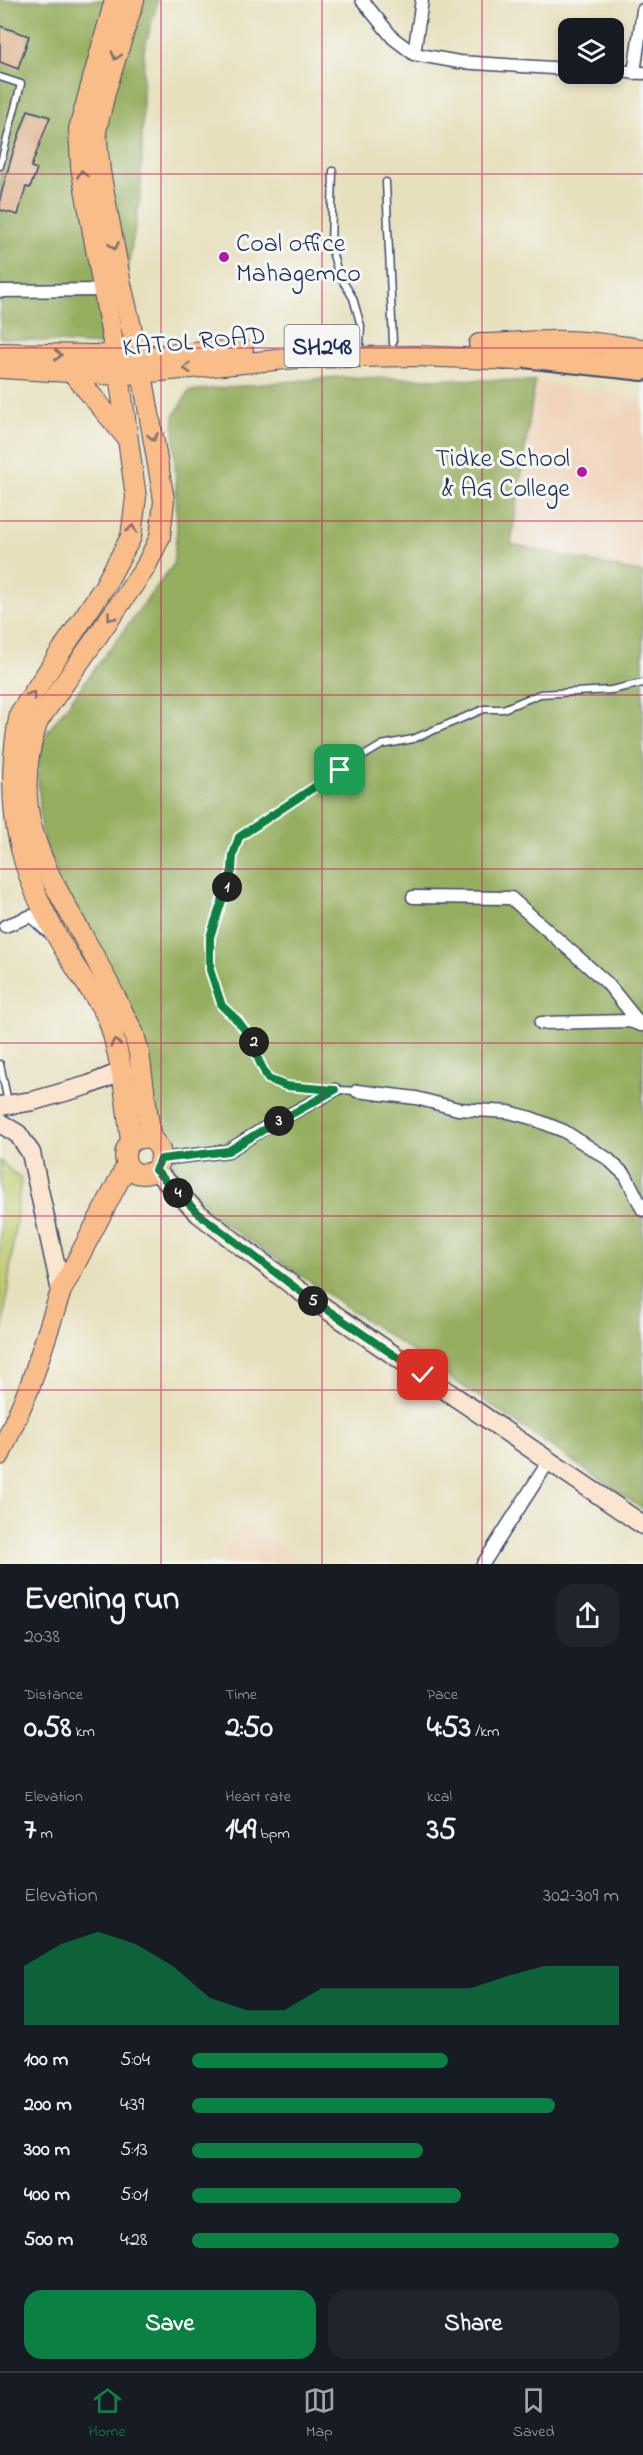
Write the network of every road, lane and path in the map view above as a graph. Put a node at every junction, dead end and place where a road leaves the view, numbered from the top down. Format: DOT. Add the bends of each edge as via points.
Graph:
graph roads {
  1 [pos="115,0"];
  2 [pos="134,0"];
  3 [pos="362,0"];
  4 [pos="422,0"];
  5 [pos="643,10"];
  6 [pos="414,54"];
  7 [pos="558,68"];
  8 [pos="638,73"];
  9 [pos="0,77"];
  10 [pos="0,166"];
  11 [pos="333,171"];
  12 [pos="386,182"];
  13 [pos="104,290"];
  14 [pos="0,291"];
  15 [pos="393,343"];
  16 [pos="360,344"];
  17 [pos="643,349"];
  18 [pos="505,351"];
  19 [pos="0,353"];
  20 [pos="553,354"];
  21 [pos="643,361"];
  22 [pos="140,364"];
  23 [pos="117,365"];
  24 [pos="0,368"];
  25 [pos="643,369"];
  26 [pos="72,372"];
  27 [pos="643,376"];
  28 [pos="128,440"];
  29 [pos="643,683"];
  30 [pos="413,897"];
  31 [pos="5,926"];
  32 [pos="57,938"];
  33 [pos="541,1023"];
  34 [pos="641,1025"];
  35 [pos="0,1064"];
  36 [pos="123,1071"];
  37 [pos="335,1090"];
  38 [pos="357,1091"];
  39 [pos="4,1105"];
  40 [pos="0,1123"];
  41 [pos="141,1140"];
  42 [pos="127,1165"];
  43 [pos="158,1165"];
  44 [pos="643,1210"];
  45 [pos="61,1291"];
  46 [pos="0,1455"];
  47 [pos="549,1461"];
  48 [pos="643,1525"];
  49 [pos="483,1564"];
  13 -- 1 [label="main road, one-way" via="83,178 79,129"];
  2 -- 22 [label="main road, one-way" via="96,131 119,272"];
  3 -- 6 [label="street" via="393,38"];
  4 -- 6 [label="street"];
  5 -- 8 [label="street"];
  6 -- 7 [label="street" via="459,62"];
  9 -- 10 [label="lane" via="21,84"];
  11 -- 16 [label="lane" via="331,247 338,273 353,298"];
  12 -- 15 [label="lane"];
  13 -- 14 [label="street"];
  13 -- 23 [label="main road"];
  15 -- 16 [label="main road, KATOL ROAD / SH248"];
  15 -- 18 [label="main road, KATOL ROAD / SH248"];
  16 -- 22 [label="main road, KATOL ROAD / SH248"];
  17 -- 18 [label="main road, KATOL ROAD / SH248" via="553,340 528,341"];
  18 -- 20 [label="highway" via="524,356"];
  18 -- 22 [label="main road, KATOL ROAD / SH248, one-way"];
  18 -- 27 [label="main road, KATOL ROAD / SH248"];
  19 -- 23 [label="main road, KATOL ROAD / SH248, one-way"];
  20 -- 21 [label="highway"];
  20 -- 25 [label="highway"];
  22 -- 23 [label="main road, KATOL ROAD / SH248"];
  22 -- 41 [label="main road, one-way" via="164,500 160,537 145,568 38,721 25,772 32,834 40,854 134,1034 139,1053"];
  23 -- 26 [label="main road, KATOL ROAD / SH248"];
  23 -- 28 [label="main road"];
  24 -- 26 [label="main road, KATOL ROAD / SH248"];
  26 -- 28 [label="main road"];
  32 -- 28 [label="main road, one-way" via="22,882 4,836 1,766 20,713 104,586 131,537 136,497"];
  29 -- 37 [label="lane" via="611,690 540,694 503,709 484,709 413,739 382,745 239,837 210,937 213,985 222,1006 253,1041 268,1079 286,1086"];
  30 -- 34 [label="street" via="511,898 607,983"];
  31 -- 32 [label="street" via="31,915"];
  36 -- 32 [label="main road, one-way" via="108,1018"];
  33 -- 34 [label="street" via="630,1021"];
  35 -- 39 [label="lane"];
  36 -- 39 [label="street" via="89,1085"];
  36 -- 41 [label="main road"];
  37 -- 38 [label="lane"];
  37 -- 43 [label="street" via="228,1151"];
  38 -- 44 [label="street" via="416,1098 458,1109 509,1112 564,1131 608,1159 626,1176"];
  40 -- 45 [label="street" via="18,1134 31,1153"];
  41 -- 42 [label="main road" via="126,1149"];
  41 -- 43 [label="main road" via="161,1151"];
  42 -- 43 [label="main road" via="145,1174"];
  42 -- 45 [label="main road"];
  43 -- 47 [label="street" via="199,1214 297,1289"];
  45 -- 46 [label="main road" via="30,1386"];
  47 -- 48 [label="street"];
  47 -- 49 [label="street"];
}
